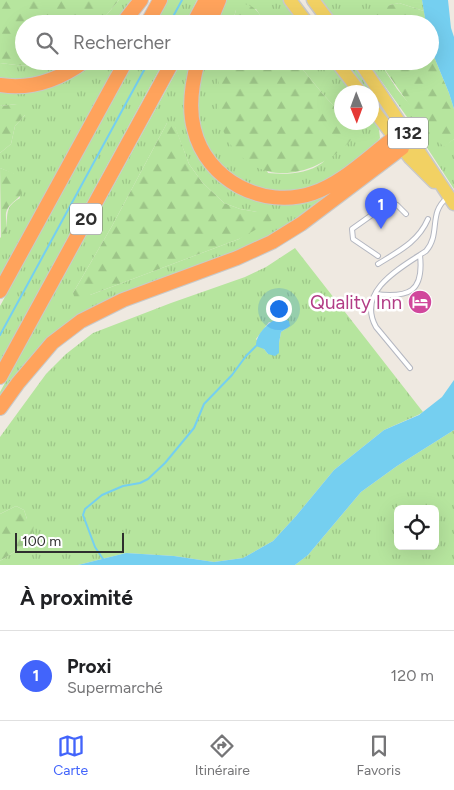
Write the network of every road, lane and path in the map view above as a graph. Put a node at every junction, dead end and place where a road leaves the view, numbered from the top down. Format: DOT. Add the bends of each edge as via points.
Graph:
graph roads {
  1 [pos="141,0"];
  2 [pos="160,0"];
  3 [pos="206,0"];
  4 [pos="219,0"];
  5 [pos="290,0"];
  6 [pos="313,0"];
  7 [pos="129,15"];
  8 [pos="152,15"];
  9 [pos="198,15"];
  10 [pos="213,15"];
  11 [pos="301,15"];
  12 [pos="324,15"];
  13 [pos="71,70"];
  14 [pos="121,70"];
  15 [pos="167,70"];
  16 [pos="196,70"];
  17 [pos="343,70"];
  18 [pos="364,70"];
  19 [pos="0,85"];
  20 [pos="355,85"];
  21 [pos="379,115"];
  22 [pos="403,139"];
  23 [pos="451,200"];
  24 [pos="406,214"];
  25 [pos="428,219"];
  26 [pos="420,255"];
  27 [pos="378,256"];
  28 [pos="378,264"];
  29 [pos="0,291"];
  30 [pos="375,294"];
  31 [pos="410,368"];
  32 [pos="0,377"];
  33 [pos="0,408"];
  1 -- 7 [label="highway"];
  2 -- 8 [label="highway"];
  3 -- 9 [label="highway"];
  4 -- 10 [label="highway"];
  5 -- 11 [label="main road"];
  6 -- 12 [label="main road"];
  13 -- 19 [label="highway" via="46,83"];
  14 -- 29 [label="highway, 20"];
  15 -- 32 [label="highway, 20"];
  16 -- 22 [label="highway" via="191,106 197,139 218,172 257,194 290,198 312,193"];
  17 -- 20 [label="main road"];
  18 -- 22 [label="main road, 132"];
  21 -- 22 [label="main road, 132"];
  22 -- 23 [label="main road, 132" via="418,167"];
  22 -- 33 [label="highway" via="308,219 272,242 123,300 81,321 41,356"];
  23 -- 26 [label="lane" via="440,202 430,246"];
  24 -- 27 [label="lane" via="390,202 352,229 353,239"];
  25 -- 28 [label="lane" via="416,239"];
  26 -- 30 [label="lane" via="392,274"];
  26 -- 30 [label="lane" via="420,279 416,286 397,295"];
  30 -- 31 [label="lane" via="372,320"];
}
